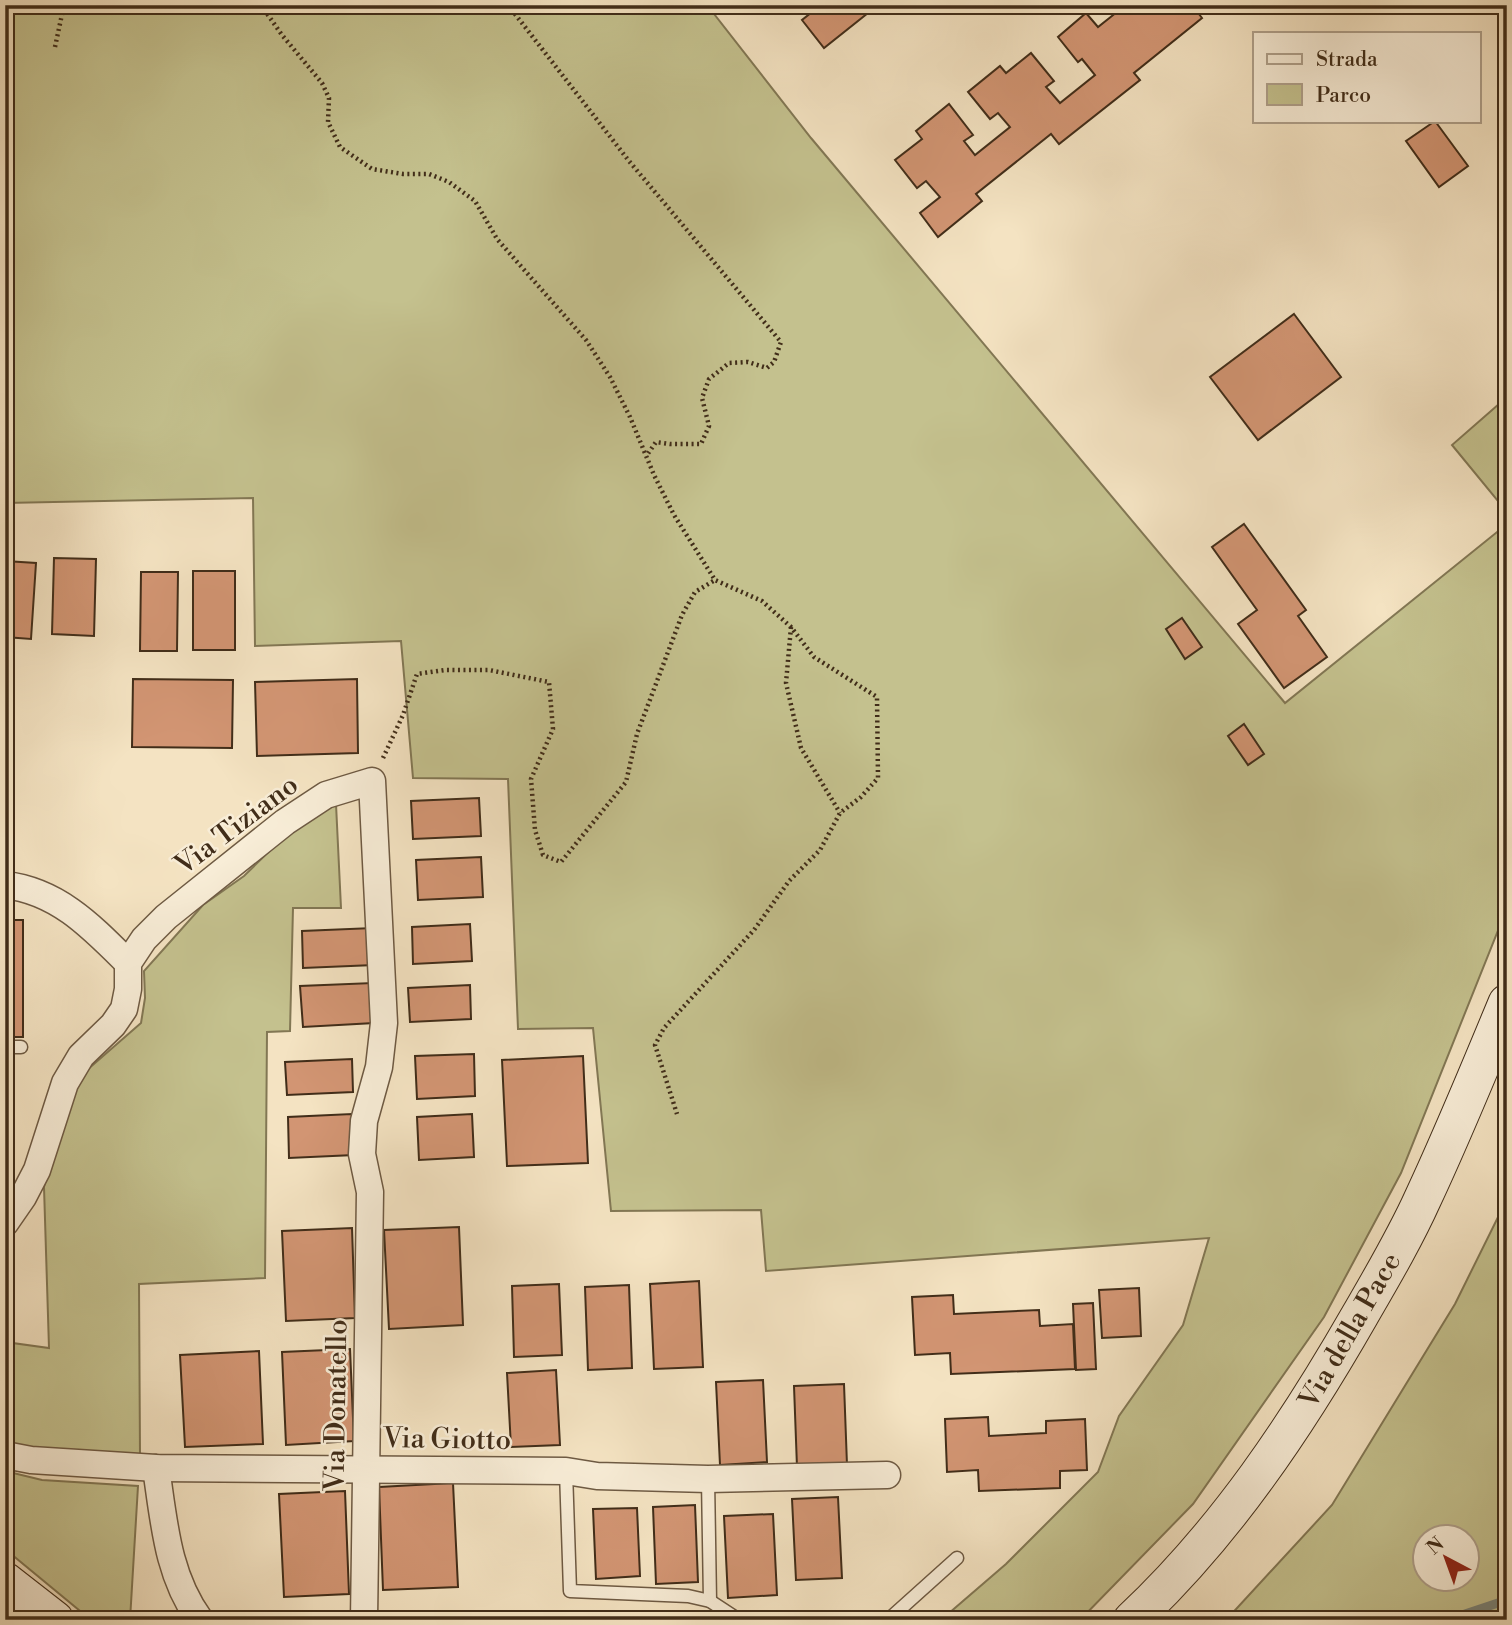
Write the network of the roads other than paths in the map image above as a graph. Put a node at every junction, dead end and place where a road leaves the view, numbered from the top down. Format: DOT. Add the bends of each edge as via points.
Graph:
graph roads {
  1 [pos="5,885"];
  2 [pos="128,963"];
  3 [pos="1507,1003"];
  4 [pos="5,1047"];
  5 [pos="21,1048"];
  6 [pos="370,1192"];
  7 [pos="5,1223"];
  8 [pos="5,1455"];
  9 [pos="156,1468"];
  10 [pos="365,1469"];
  11 [pos="566,1471"];
  12 [pos="887,1475"];
  13 [pos="708,1479"];
  14 [pos="957,1558"];
  15 [pos="5,1581"];
  16 [pos="710,1601"];
  17 [pos="55,1620"];
  18 [pos="200,1620"];
  19 [pos="364,1620"];
  20 [pos="739,1620"];
  21 [pos="888,1620"];
  22 [pos="1132,1620"];
  1 -- 2 [label="street" via="25,887 56,901"];
  2 -- 6 [label="street, Via Tiziano" via="166,917 285,822 326,795 372,781 384,1023 379,1067 364,1121 362,1154"];
  2 -- 7 [label="street" via="124,1009 81,1056 65,1083 37,1170"];
  3 -- 22 [label="street, Via della Pace" via="1422,1200 1311,1399 1203,1546"];
  4 -- 5 [label="lane"];
  6 -- 10 [label="street, Via Donatello"];
  8 -- 9 [label="street, Via Giotto"];
  9 -- 10 [label="street, Via Giotto"];
  9 -- 18 [label="street" via="175,1576"];
  10 -- 11 [label="street, Via Giotto"];
  10 -- 19 [label="street, Via Donatello"];
  11 -- 13 [label="street, Via Giotto"];
  11 -- 16 [label="lane" via="570,1591"];
  12 -- 13 [label="street, Via Giotto"];
  13 -- 16 [label="lane"];
  14 -- 21 [label="lane"];
  15 -- 17 [label="street"];
  16 -- 20 [label="lane"];
}
